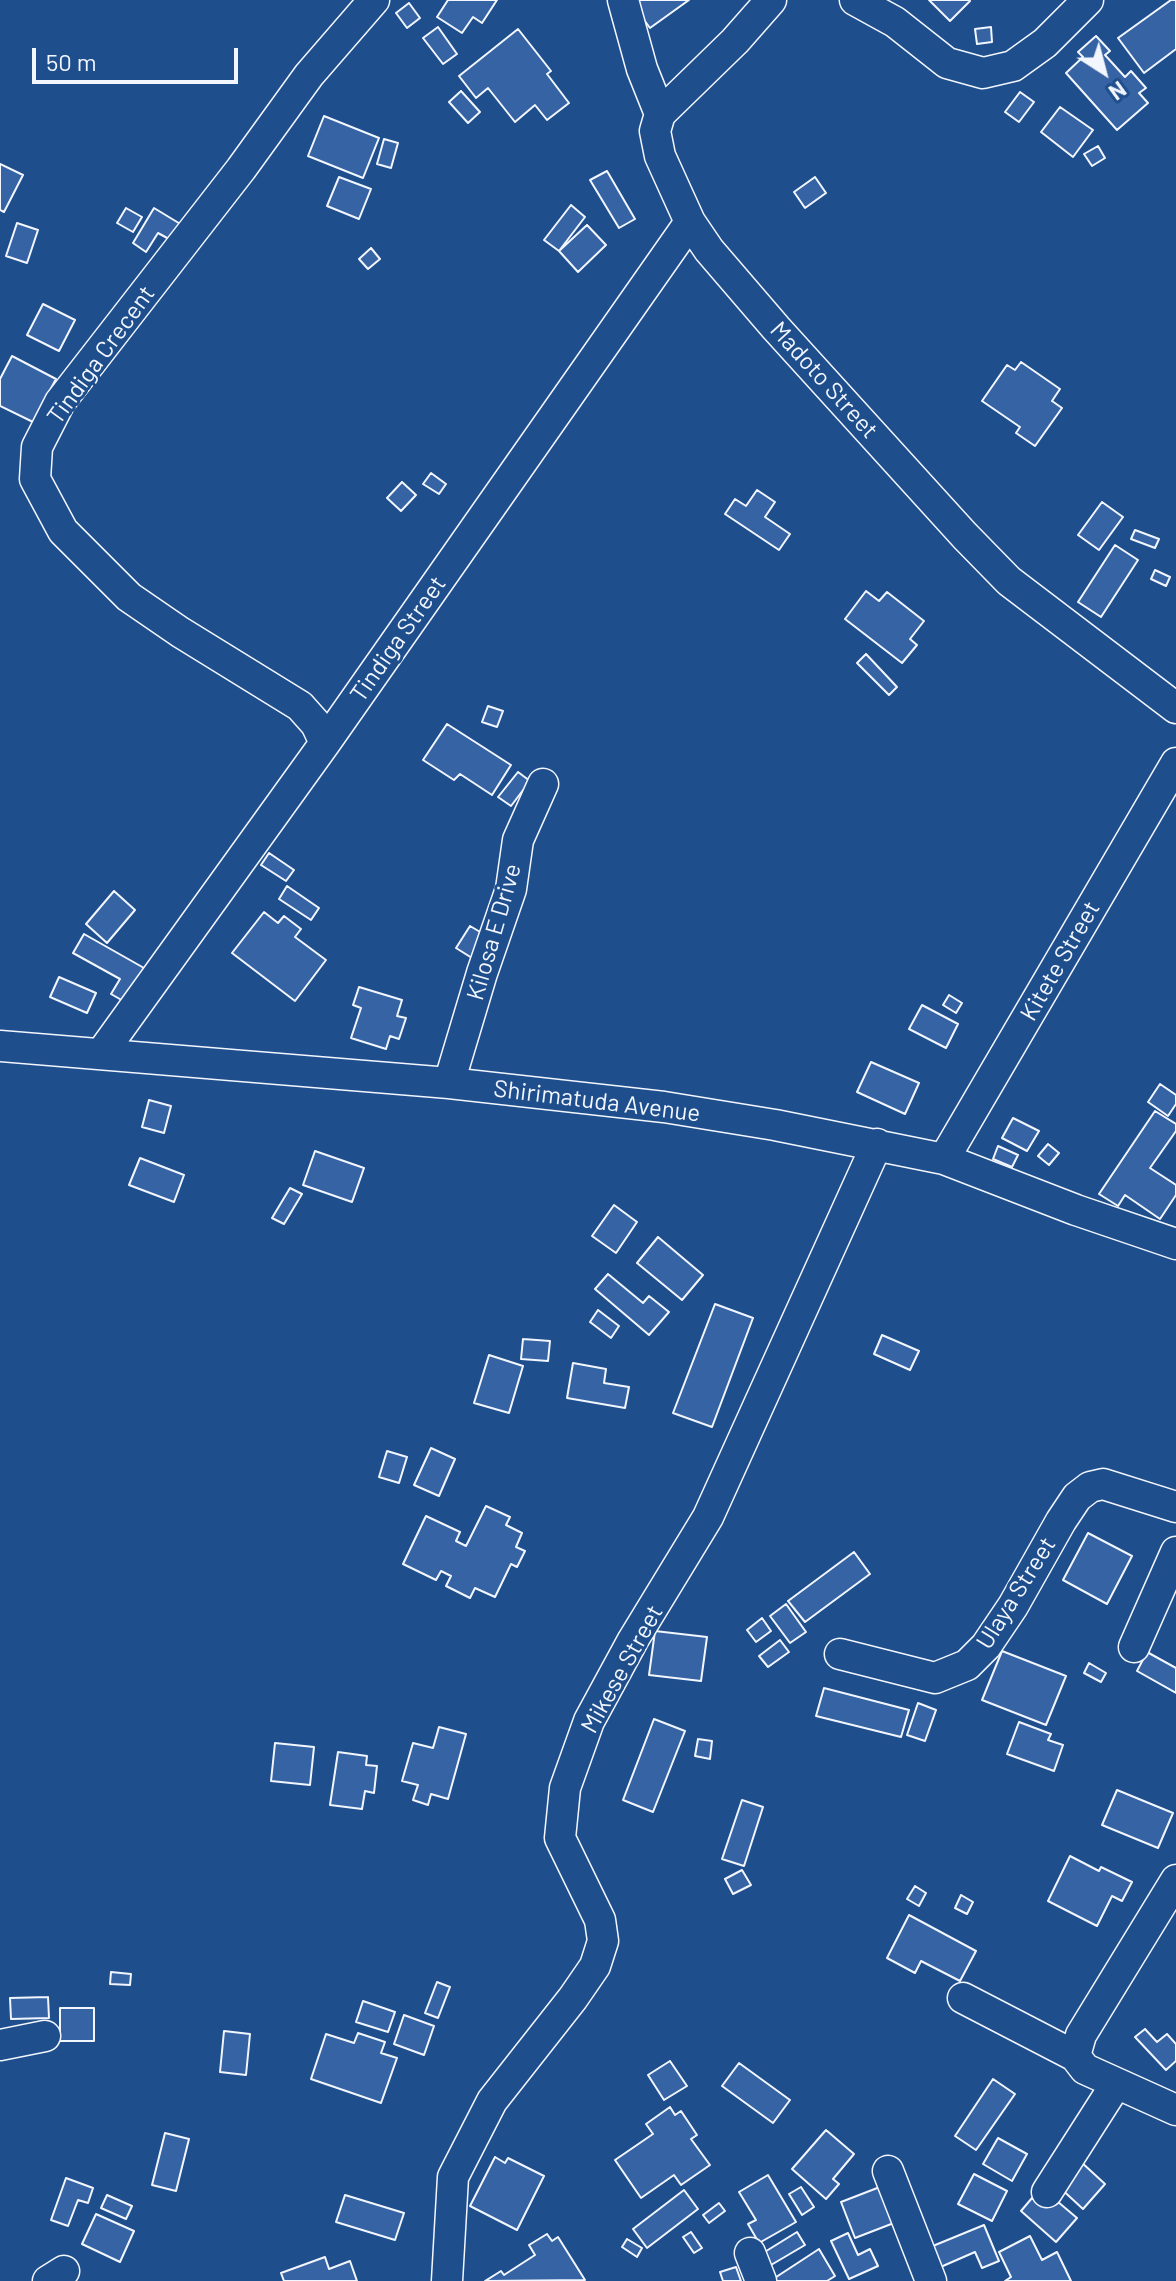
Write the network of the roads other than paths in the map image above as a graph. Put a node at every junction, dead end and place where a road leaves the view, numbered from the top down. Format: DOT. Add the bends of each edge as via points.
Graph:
graph roads {
  1 [pos="374,0"];
  2 [pos="623,0"];
  3 [pos="771,0"];
  4 [pos="855,0"];
  5 [pos="1088,0"];
  6 [pos="660,114"];
  7 [pos="690,222"];
  8 [pos="1176,708"];
  9 [pos="325,743"];
  10 [pos="1176,763"];
  11 [pos="543,784"];
  12 [pos="0,1046"];
  13 [pos="101,1054"];
  14 [pos="449,1083"];
  15 [pos="877,1144"];
  16 [pos="944,1159"];
  17 [pos="1176,1244"];
  18 [pos="1176,1507"];
  19 [pos="1176,1552"];
  20 [pos="1134,1647"];
  21 [pos="840,1654"];
  22 [pos="1176,1880"];
  23 [pos="963,1998"];
  24 [pos="45,2036"];
  25 [pos="0,2045"];
  26 [pos="1075,2056"];
  27 [pos="1116,2084"];
  28 [pos="1176,2110"];
  29 [pos="888,2171"];
  30 [pos="1047,2192"];
  31 [pos="447,2281"];
  32 [pos="931,2281"];
  1 -- 9 [label="street, Tindiga Crecent" via="309,75 60,402 37,447 35,479 63,531 129,597 300,706"];
  2 -- 6 [label="street"];
  3 -- 6 [label="street"];
  4 -- 5 [label="street" via="895,22 947,63 983,73 1013,66"];
  6 -- 7 [label="street, Madoto Street" via="655,131 660,156"];
  7 -- 8 [label="street, Madoto Street" via="776,328 1009,581"];
  7 -- 9 [label="street, Tindiga Street"];
  9 -- 13 [label="street, Tindiga Street"];
  10 -- 16 [label="street, Kitete Street"];
  11 -- 14 [label="street, Kilosa E Drive" via="518,840 511,889"];
  12 -- 13 [label="street, Shirimatuda Avenue"];
  13 -- 14 [label="street, Shirimatuda Avenue"];
  14 -- 15 [label="street, Shirimatuda Avenue" via="664,1107"];
  15 -- 16 [label="street, Shirimatuda Avenue"];
  15 -- 31 [label="street, Mikese Street" via="708,1517 589,1721 565,1788 560,1838 600,1920 603,1941 595,1966 573,1998 492,2101 453,2177"];
  16 -- 17 [label="street, Shirimatuda Avenue"];
  18 -- 21 [label="street, Ulaya Street" via="1103,1484 1090,1487 1077,1497 1013,1606 967,1665 935,1678"];
  19 -- 20 [label="street"];
  22 -- 26 [label="street" via="1087,2023"];
  23 -- 26 [label="street"];
  24 -- 25 [label="street"];
  26 -- 27 [label="street" via="1085,2069"];
  27 -- 28 [label="street"];
  27 -- 30 [label="street"];
  29 -- 32 [label="street"];
}
